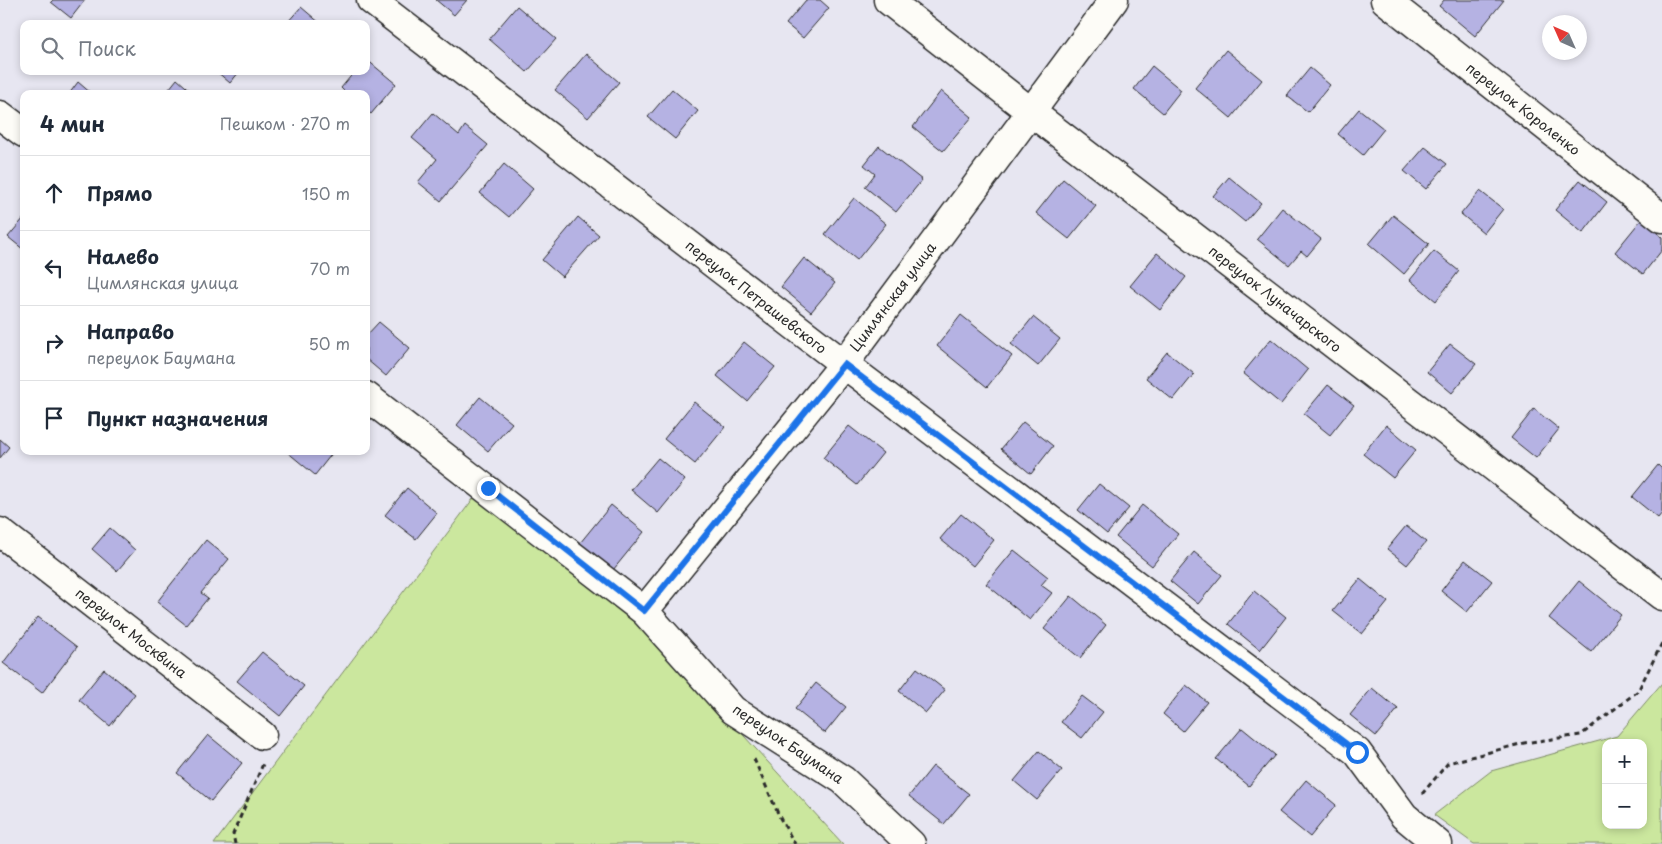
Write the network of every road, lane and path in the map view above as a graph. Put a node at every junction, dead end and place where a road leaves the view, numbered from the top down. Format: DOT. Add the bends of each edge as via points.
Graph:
graph roads {
  1 [pos="371,0"];
  2 [pos="888,0"];
  3 [pos="1114,0"];
  4 [pos="1385,0"];
  5 [pos="1031,112"];
  6 [pos="0,115"];
  7 [pos="20,130"];
  8 [pos="1662,218"];
  9 [pos="844,364"];
  10 [pos="370,399"];
  11 [pos="0,532"];
  12 [pos="1662,596"];
  13 [pos="644,611"];
  14 [pos="1662,643"];
  15 [pos="262,735"];
  16 [pos="753,755"];
  17 [pos="1404,816"];
  18 [pos="235,844"];
  19 [pos="795,844"];
  20 [pos="911,844"];
  21 [pos="1438,844"];
  1 -- 9 [label="street, переулок Петрашевского"];
  2 -- 5 [label="street, переулок Луначарского"];
  3 -- 5 [label="street, Цимлянская улица"];
  4 -- 8 [label="street, переулок Короленко"];
  5 -- 9 [label="street, Цимлянская улица"];
  5 -- 12 [label="street, переулок Луначарского"];
  6 -- 7 [label="street"];
  9 -- 13 [label="street, Цимлянская улица"];
  9 -- 17 [label="street, переулок Петрашевского" via="1357,752"];
  10 -- 13 [label="street, переулок Баумана"];
  11 -- 15 [label="street, переулок Москвина"];
  13 -- 20 [label="street, переулок Баумана" via="733,710 843,780"];
  14 -- 17 [label="path" via="1638,691 1581,735 1524,743 1448,763"];
  15 -- 18 [label="path" via="265,760 233,834"];
  16 -- 19 [label="path"];
  17 -- 21 [label="street, переулок Петрашевского"];
}
